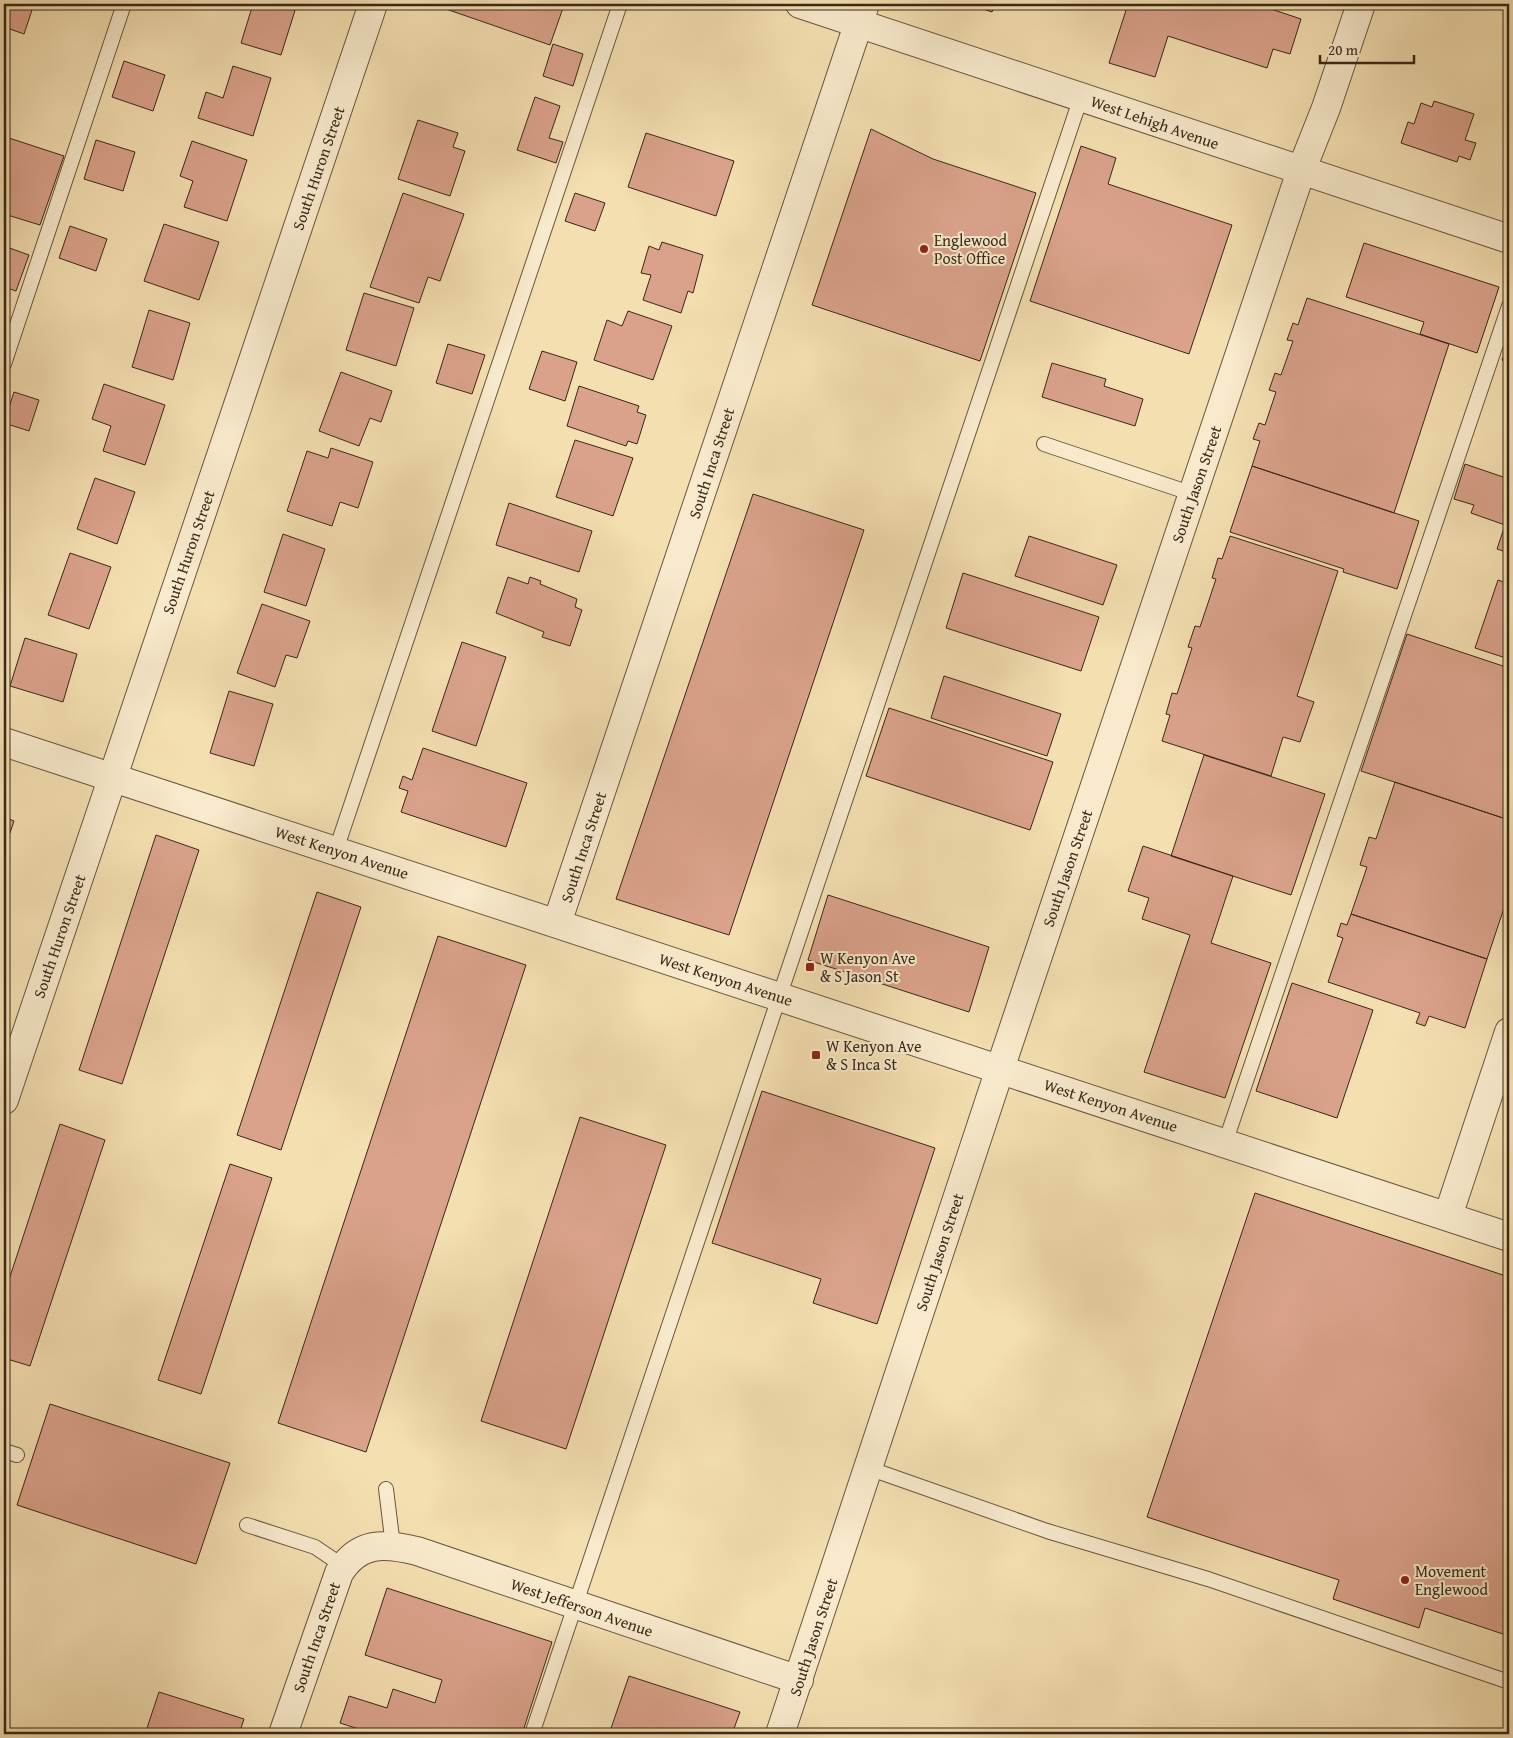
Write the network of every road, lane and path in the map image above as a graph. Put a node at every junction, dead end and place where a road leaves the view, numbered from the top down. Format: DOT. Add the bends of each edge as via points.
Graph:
graph roads {
  1 [pos="124,4"];
  2 [pos="373,4"];
  3 [pos="620,4"];
  4 [pos="800,4"];
  5 [pos="1361,4"];
  6 [pos="861,14"];
  7 [pos="1081,97"];
  8 [pos="1301,171"];
  9 [pos="1509,239"];
  10 [pos="1509,306"];
  11 [pos="4,364"];
  12 [pos="1044,444"];
  13 [pos="1192,494"];
  14 [pos="4,742"];
  15 [pos="112,777"];
  16 [pos="336,850"];
  17 [pos="558,923"];
  18 [pos="778,996"];
  19 [pos="1509,1032"];
  20 [pos="1000,1069"];
  21 [pos="4,1100"];
  22 [pos="1225,1143"];
  23 [pos="1448,1216"];
  24 [pos="1509,1237"];
  25 [pos="868,1468"];
  26 [pos="386,1489"];
  27 [pos="247,1525"];
  28 [pos="394,1546"];
  29 [pos="364,1549"];
  30 [pos="343,1566"];
  31 [pos="576,1605"];
  32 [pos="799,1680"];
  33 [pos="1509,1682"];
  34 [pos="283,1734"];
  35 [pos="532,1734"];
  36 [pos="780,1734"];
  1 -- 11 [label="lane"];
  2 -- 15 [label="street, South Huron Street"];
  3 -- 16 [label="lane"];
  4 -- 6 [label="street, West Lehigh Avenue"];
  5 -- 8 [label="street, South Jason Street"];
  6 -- 7 [label="street, West Lehigh Avenue"];
  6 -- 17 [label="street, South Inca Street"];
  7 -- 8 [label="street, West Lehigh Avenue"];
  7 -- 18 [label="lane"];
  8 -- 9 [label="street, West Lehigh Avenue"];
  8 -- 13 [label="street, South Jason Street"];
  10 -- 22 [label="lane"];
  12 -- 13 [label="lane"];
  13 -- 20 [label="street, South Jason Street"];
  14 -- 15 [label="street, West Kenyon Avenue"];
  15 -- 16 [label="street, West Kenyon Avenue"];
  15 -- 21 [label="street, South Huron Street"];
  16 -- 17 [label="street, West Kenyon Avenue"];
  17 -- 18 [label="street, West Kenyon Avenue"];
  18 -- 20 [label="street, West Kenyon Avenue"];
  18 -- 31 [label="lane"];
  19 -- 23 [label="street"];
  20 -- 22 [label="street, West Kenyon Avenue"];
  20 -- 25 [label="street, South Jason Street"];
  22 -- 23 [label="street, West Kenyon Avenue"];
  23 -- 24 [label="street, West Kenyon Avenue"];
  25 -- 32 [label="street, South Jason Street"];
  25 -- 33 [label="lane" via="1047,1531 1208,1579"];
  26 -- 28 [label="lane"];
  27 -- 30 [label="lane" via="315,1546"];
  28 -- 29 [label="street, West Jefferson Avenue"];
  28 -- 31 [label="street, West Jefferson Avenue"];
  29 -- 30 [label="street, South Inca Street"];
  30 -- 34 [label="street, South Inca Street" via="333,1585"];
  31 -- 32 [label="street, West Jefferson Avenue"];
  31 -- 35 [label="lane"];
  32 -- 36 [label="street, South Jason Street"];
}
